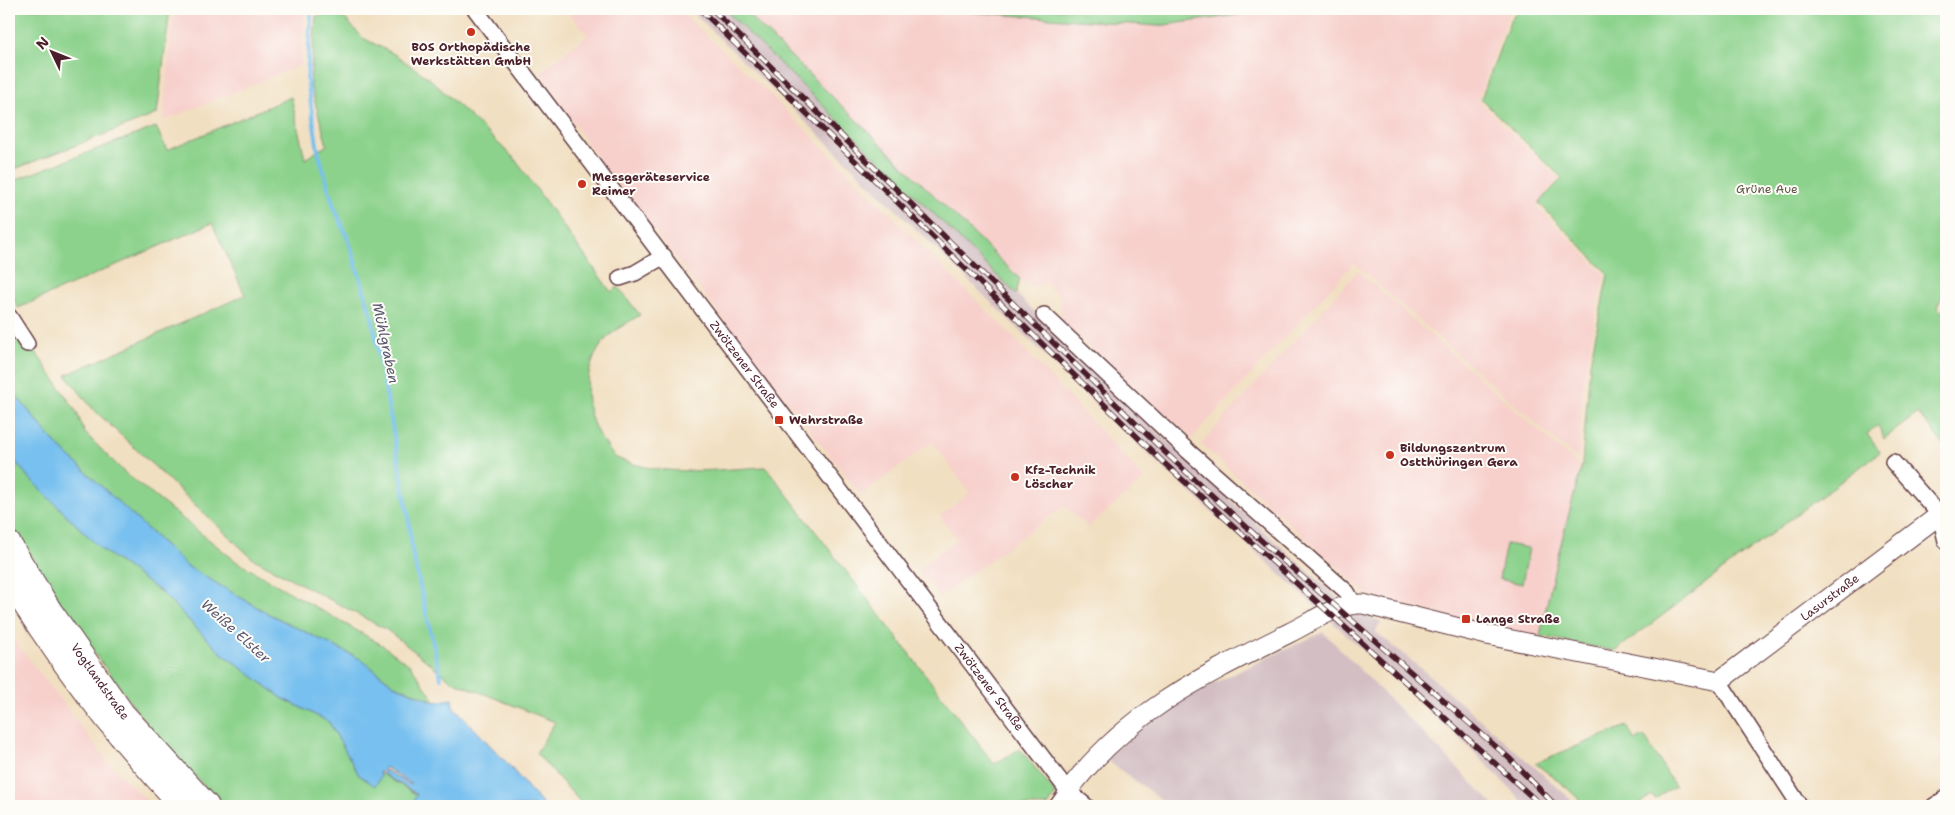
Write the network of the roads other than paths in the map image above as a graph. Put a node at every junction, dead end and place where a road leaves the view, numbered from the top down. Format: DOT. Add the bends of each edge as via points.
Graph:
graph roads {
  1 [pos="475,9"];
  2 [pos="664,256"];
  3 [pos="620,278"];
  4 [pos="1044,315"];
  5 [pos="9,316"];
  6 [pos="27,344"];
  7 [pos="1893,462"];
  8 [pos="1943,513"];
  9 [pos="1946,541"];
  10 [pos="9,544"];
  11 [pos="9,578"];
  12 [pos="1354,604"];
  13 [pos="1719,681"];
  14 [pos="1946,798"];
  15 [pos="1063,799"];
  16 [pos="183,806"];
  17 [pos="206,806"];
  18 [pos="1086,806"];
  19 [pos="1800,806"];
  20 [pos="1934,806"];
  1 -- 2 [label="street, Zwötzener Straße"];
  2 -- 3 [label="street" via="636,273"];
  2 -- 15 [label="street, Zwötzener Straße"];
  4 -- 12 [label="street" via="1188,451 1347,592"];
  5 -- 6 [label="street"];
  7 -- 8 [label="street"];
  8 -- 9 [label="street"];
  8 -- 13 [label="street, Lasurstraße"];
  10 -- 17 [label="main road, Vogtlandstraße" via="50,611 122,712"];
  11 -- 16 [label="main road, Vogtlandstraße" via="74,677"];
  12 -- 13 [label="street" via="1487,635"];
  12 -- 15 [label="street" via="1329,613 1198,678 1134,722 1092,760"];
  13 -- 19 [label="street"];
  14 -- 20 [label="street"];
  15 -- 18 [label="street, Zwötzener Straße"];
}
